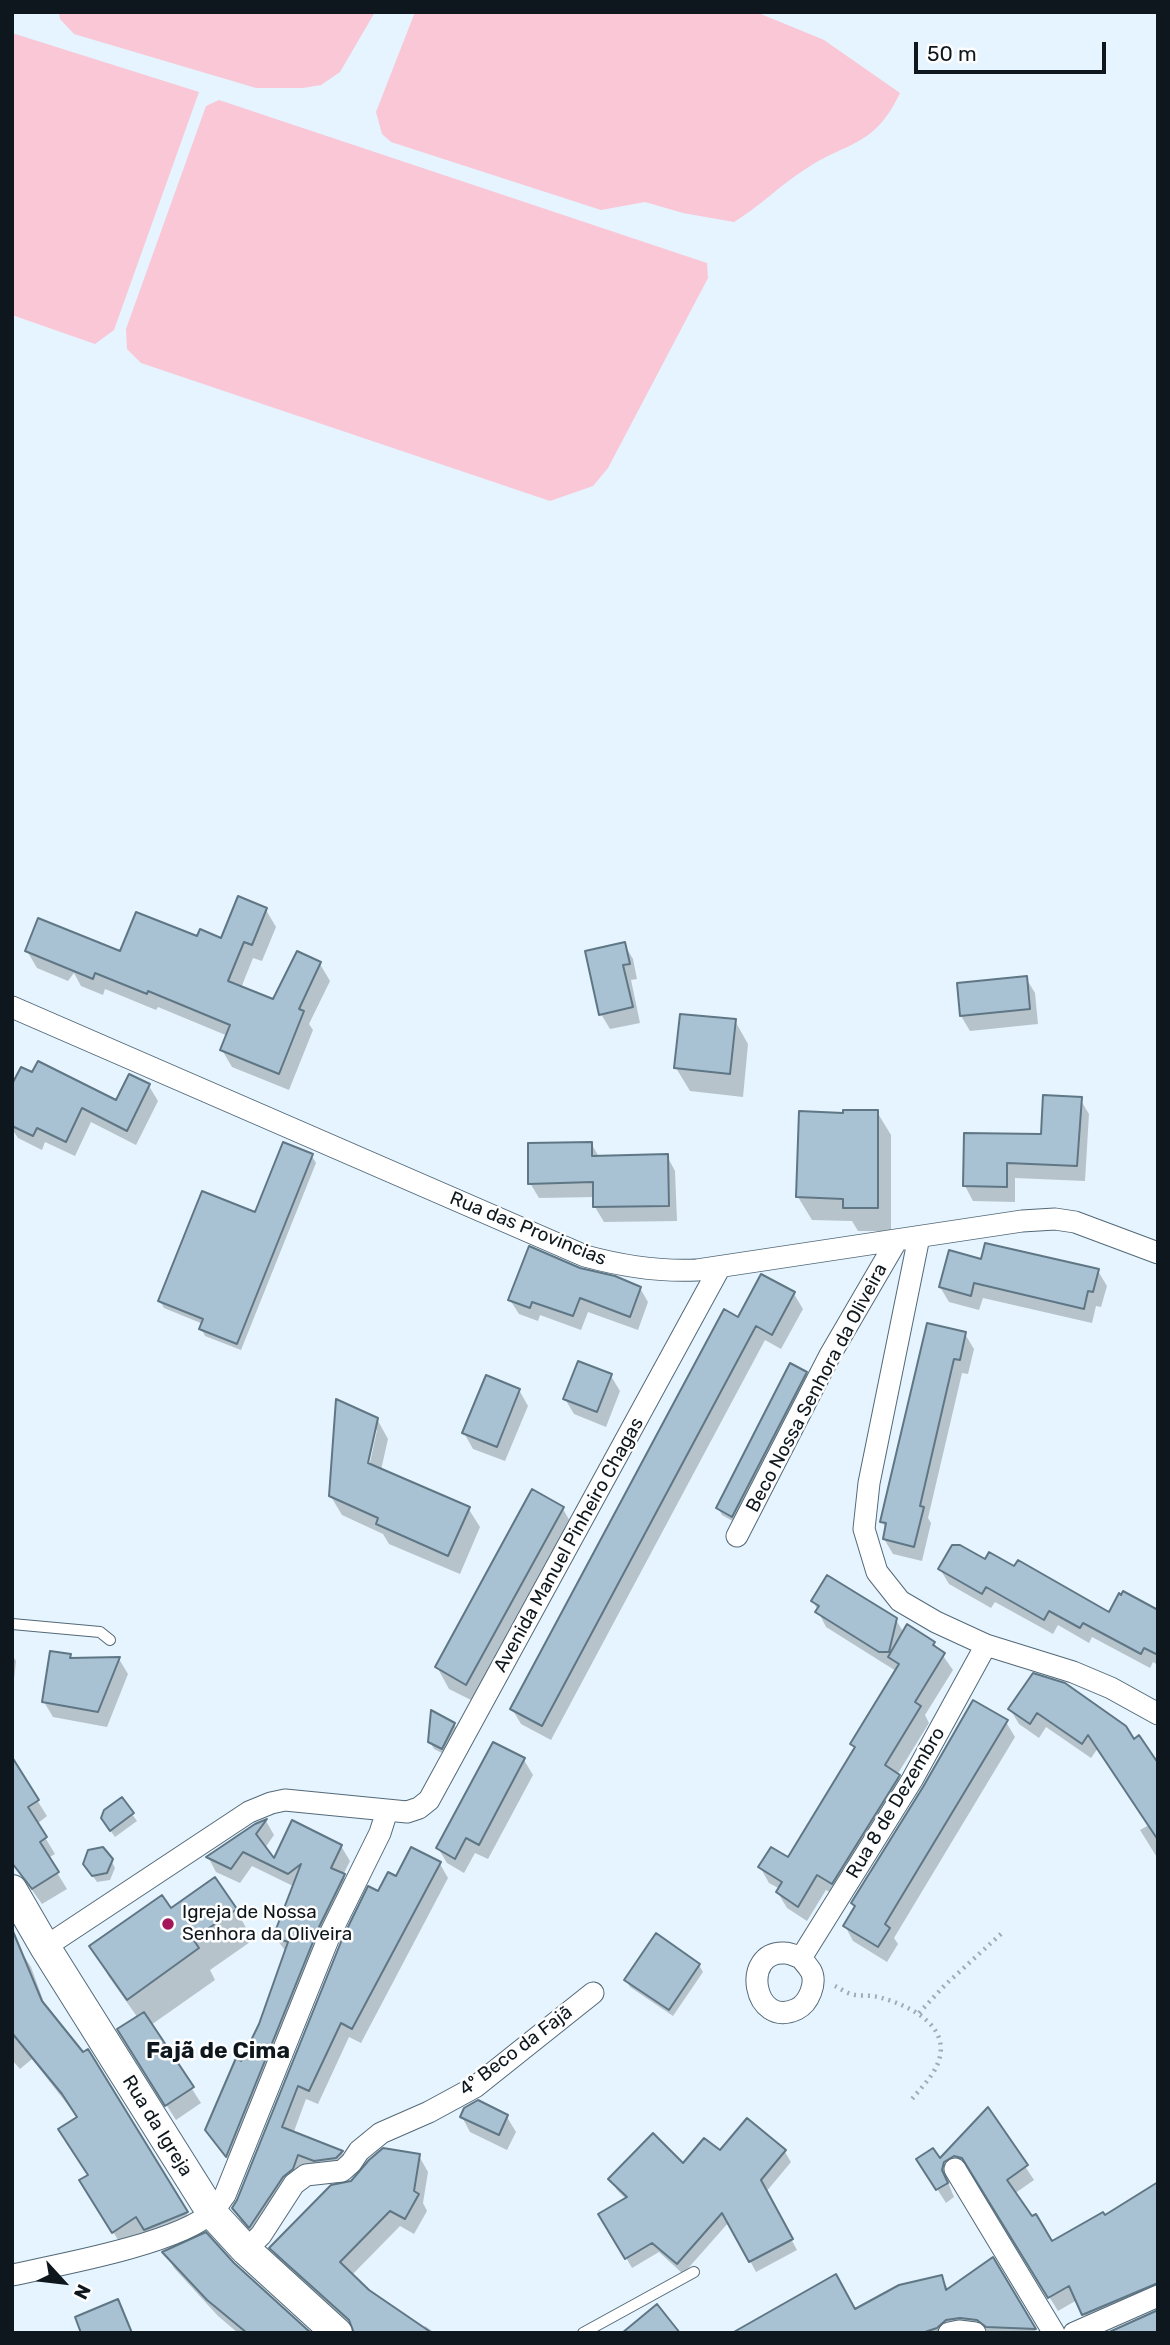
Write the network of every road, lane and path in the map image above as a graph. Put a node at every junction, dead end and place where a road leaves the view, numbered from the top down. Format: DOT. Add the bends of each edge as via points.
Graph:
graph roads {
  1 [pos="12,1007"];
  2 [pos="919,1237"];
  3 [pos="897,1240"];
  4 [pos="1158,1253"];
  5 [pos="720,1267"];
  6 [pos="737,1536"];
  7 [pos="12,1624"];
  8 [pos="110,1640"];
  9 [pos="986,1646"];
  10 [pos="1158,1714"];
  11 [pos="397,1812"];
  12 [pos="12,1890"];
  13 [pos="1002,1933"];
  14 [pos="45,1947"];
  15 [pos="807,1966"];
  16 [pos="593,1993"];
  17 [pos="919,2013"];
  18 [pos="912,2099"];
  19 [pos="956,2169"];
  20 [pos="212,2213"];
  21 [pos="246,2250"];
  22 [pos="694,2272"];
  23 [pos="12,2275"];
  24 [pos="1158,2296"];
  25 [pos="337,2333"];
  26 [pos="583,2333"];
  27 [pos="949,2333"];
  28 [pos="975,2333"];
  29 [pos="1054,2333"];
  30 [pos="1074,2333"];
  1 -- 5 [label="street, Rua das Provincias" via="585,1256 622,1266 677,1271"];
  2 -- 3 [label="street, Rua das Provincias"];
  2 -- 4 [label="street, Rua das Provincias" via="1055,1219"];
  2 -- 9 [label="street" via="863,1530 877,1572 900,1601"];
  3 -- 5 [label="street, Rua das Provincias"];
  3 -- 6 [label="street, Beco Nossa Senhora da Oliveira" via="830,1355"];
  5 -- 11 [label="street, Avenida Manuel Pinheiro Chagas" via="429,1800 419,1808"];
  7 -- 8 [label="lane" via="100,1632"];
  9 -- 10 [label="street" via="1073,1672"];
  9 -- 15 [label="street, Rua 8 de Dezembro"];
  11 -- 14 [label="street" via="306,1801 271,1802"];
  11 -- 20 [label="street" via="380,1833 331,1932 225,2195"];
  12 -- 14 [label="street, Rua da Igreja"];
  13 -- 17 [label="path"];
  14 -- 20 [label="street, Rua da Igreja"];
  15 -- 17 [label="path" via="852,1995 881,1998"];
  16 -- 21 [label="street, 4º Beco da Fajã" via="475,2087 381,2133 342,2171 306,2175"];
  17 -- 18 [label="path" via="938,2035 940,2053 938,2065"];
  19 -- 29 [label="street"];
  20 -- 21 [label="street, Rua da Igreja"];
  20 -- 23 [label="street" via="154,2240"];
  21 -- 25 [label="street, Rua da Igreja"];
  22 -- 26 [label="lane"];
  24 -- 30 [label="street"];
  27 -- 28 [label="street"];
}
